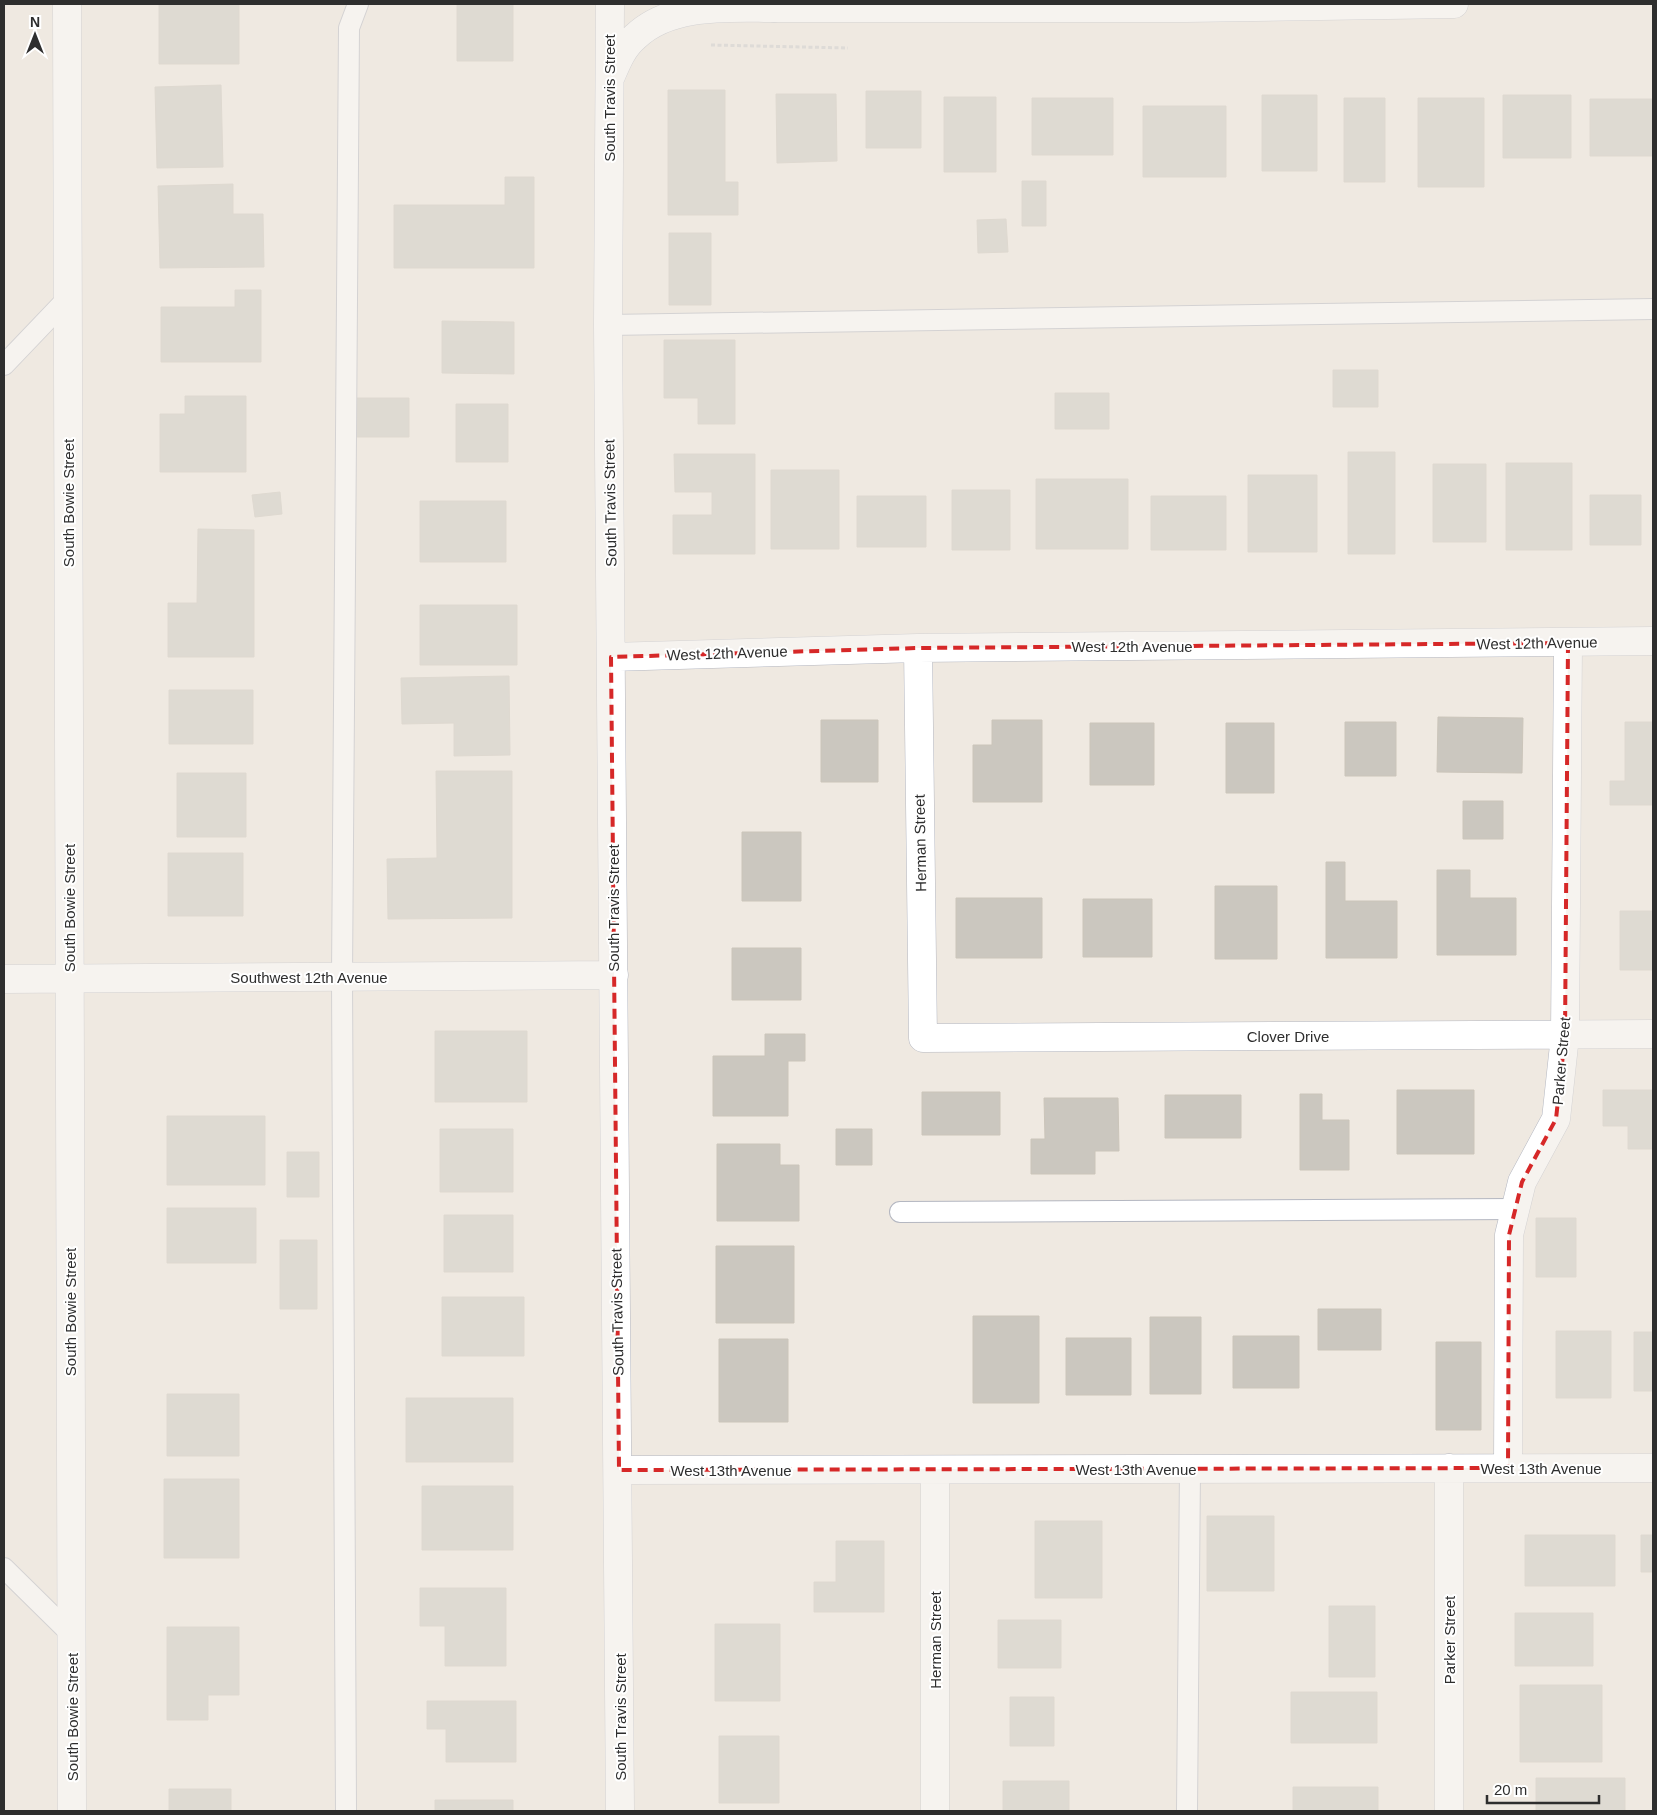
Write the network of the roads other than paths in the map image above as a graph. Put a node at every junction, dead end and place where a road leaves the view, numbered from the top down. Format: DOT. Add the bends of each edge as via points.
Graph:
graph roads {
  1 [pos="67,4"];
  2 [pos="358,4"];
  3 [pos="610,4"];
  4 [pos="1454,4"];
  5 [pos="706,6"];
  6 [pos="767,6"];
  7 [pos="1186,6"];
  8 [pos="609,79"];
  9 [pos="68,298"];
  10 [pos="1653,309"];
  11 [pos="608,325"];
  12 [pos="4,365"];
  13 [pos="1653,641"];
  14 [pos="1568,643"];
  15 [pos="918,648"];
  16 [pos="612,657"];
  17 [pos="614,975"];
  18 [pos="342,977"];
  19 [pos="4,979"];
  20 [pos="69,979"];
  21 [pos="1653,1034"];
  22 [pos="1565,1036"];
  23 [pos="923,1038"];
  24 [pos="1516,1209"];
  25 [pos="900,1212"];
  26 [pos="1450,1468"];
  27 [pos="1508,1468"];
  28 [pos="1653,1468"];
  29 [pos="1190,1469"];
  30 [pos="619,1470"];
  31 [pos="934,1470"];
  32 [pos="4,1568"];
  33 [pos="72,1634"];
  34 [pos="72,1811"];
  35 [pos="346,1811"];
  36 [pos="620,1811"];
  37 [pos="935,1811"];
  38 [pos="1187,1811"];
  39 [pos="1450,1811"];
  1 -- 9 [label="street, South Bowie Street"];
  2 -- 18 [label="lane" via="349,28"];
  3 -- 8 [label="street, South Travis Street"];
  4 -- 7 [label="street"];
  5 -- 6 [label="street"];
  5 -- 8 [label="street" via="656,22 642,32 621,54"];
  6 -- 7 [label="street"];
  8 -- 11 [label="street, South Travis Street"];
  9 -- 12 [label="lane"];
  9 -- 20 [label="street, South Bowie Street"];
  10 -- 11 [label="lane"];
  11 -- 16 [label="street, South Travis Street"];
  13 -- 14 [label="street, West 12th Avenue"];
  14 -- 15 [label="street, West 12th Avenue"];
  14 -- 22 [label="street, Parker Street"];
  15 -- 16 [label="street, West 12th Avenue"];
  15 -- 23 [label="street, Herman Street"];
  16 -- 17 [label="street, South Travis Street"];
  17 -- 18 [label="street, Southwest 12th Avenue"];
  17 -- 30 [label="street, South Travis Street"];
  18 -- 20 [label="street, Southwest 12th Avenue"];
  18 -- 35 [label="lane"];
  19 -- 20 [label="street, Southwest 12th Avenue"];
  20 -- 33 [label="street, South Bowie Street"];
  21 -- 22 [label="street, Clover Drive"];
  22 -- 23 [label="street, Clover Drive"];
  22 -- 24 [label="street, Parker Street" via="1556,1119 1522,1182"];
  24 -- 25 [label="lane"];
  24 -- 27 [label="street, Parker Street" via="1509,1235 1507,1292"];
  26 -- 27 [label="street, West 13th Avenue"];
  26 -- 29 [label="street, West 13th Avenue"];
  26 -- 39 [label="street, Parker Street"];
  27 -- 28 [label="street, West 13th Avenue"];
  29 -- 31 [label="street, West 13th Avenue"];
  29 -- 38 [label="lane"];
  30 -- 31 [label="street, West 13th Avenue"];
  30 -- 36 [label="street, South Travis Street"];
  31 -- 37 [label="street, Herman Street"];
  32 -- 33 [label="lane"];
  33 -- 34 [label="street, South Bowie Street"];
}
